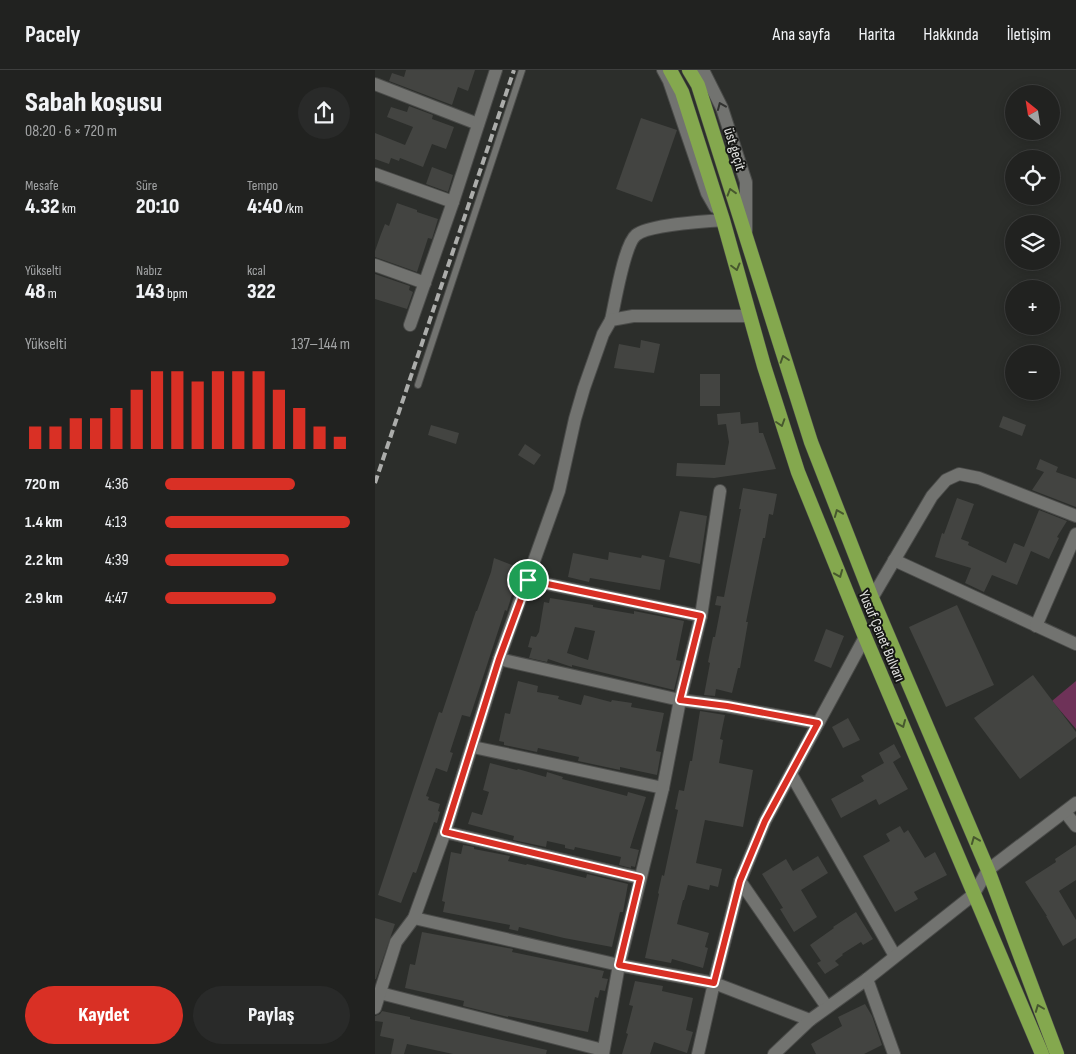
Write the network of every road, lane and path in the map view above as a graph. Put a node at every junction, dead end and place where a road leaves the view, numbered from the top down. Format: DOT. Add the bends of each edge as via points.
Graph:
graph roads {
  1 [pos="496,70"];
  2 [pos="522,70"];
  3 [pos="663,70"];
  4 [pos="670,70"];
  5 [pos="689,70"];
  6 [pos="703,70"];
  7 [pos="375,84"];
  8 [pos="478,124"];
  9 [pos="375,174"];
  10 [pos="453,202"];
  11 [pos="723,220"];
  12 [pos="746,238"];
  13 [pos="375,266"];
  14 [pos="425,283"];
  15 [pos="750,316"];
  16 [pos="611,320"];
  17 [pos="410,325"];
  18 [pos="418,385"];
  19 [pos="719,490"];
  20 [pos="1076,516"];
  21 [pos="1076,534"];
  22 [pos="894,560"];
  23 [pos="528,580"];
  24 [pos="872,598"];
  25 [pos="701,616"];
  26 [pos="1036,626"];
  27 [pos="865,637"];
  28 [pos="1076,644"];
  29 [pos="499,659"];
  30 [pos="680,700"];
  31 [pos="818,723"];
  32 [pos="473,747"];
  33 [pos="791,774"];
  34 [pos="663,788"];
  35 [pos="1076,803"];
  36 [pos="1065,812"];
  37 [pos="1076,826"];
  38 [pos="445,832"];
  39 [pos="988,870"];
  40 [pos="640,878"];
  41 [pos="740,881"];
  42 [pos="973,895"];
  43 [pos="414,918"];
  44 [pos="895,956"];
  45 [pos="619,965"];
  46 [pos="867,979"];
  47 [pos="714,983"];
  48 [pos="380,993"];
  49 [pos="827,1007"];
  50 [pos="375,1008"];
  51 [pos="810,1020"];
  52 [pos="603,1052"];
  53 [pos="698,1054"];
  54 [pos="774,1054"];
  55 [pos="894,1054"];
  56 [pos="1042,1054"];
  57 [pos="1057,1054"];
  1 -- 8 [label="street"];
  2 -- 18 [label="lane"];
  3 -- 11 [label="street" via="707,193"];
  4 -- 11 [label="highway, Yusuf Çenet Bulvarı" via="682,92"];
  12 -- 5 [label="highway, üst geçit, one-way" via="698,85"];
  12 -- 6 [label="street, one-way" via="746,182 722,108"];
  7 -- 8 [label="street"];
  8 -- 10 [label="street"];
  9 -- 10 [label="street"];
  10 -- 14 [label="street"];
  11 -- 15 [label="highway, Yusuf Çenet Bulvarı, one-way"];
  11 -- 16 [label="street" via="647,229 635,236 629,243"];
  24 -- 12 [label="highway, Yusuf Çenet Bulvarı, one-way" via="811,442"];
  13 -- 14 [label="street"];
  14 -- 17 [label="street"];
  15 -- 16 [label="street" via="633,316"];
  15 -- 27 [label="highway, Yusuf Çenet Bulvarı, one-way" via="798,472"];
  16 -- 23 [label="street" via="584,388 559,491"];
  19 -- 25 [label="street"];
  20 -- 22 [label="street" via="979,478 959,474 945,480 932,496"];
  21 -- 26 [label="street"];
  22 -- 24 [label="street"];
  22 -- 26 [label="street"];
  23 -- 25 [label="street"];
  23 -- 29 [label="street"];
  39 -- 24 [label="highway, Yusuf Çenet Bulvarı, one-way"];
  25 -- 30 [label="street"];
  26 -- 28 [label="street"];
  27 -- 31 [label="street"];
  27 -- 42 [label="highway, Yusuf Çenet Bulvarı, one-way"];
  29 -- 30 [label="street"];
  29 -- 32 [label="street"];
  30 -- 31 [label="street"];
  30 -- 34 [label="street"];
  31 -- 33 [label="street"];
  32 -- 34 [label="street"];
  32 -- 38 [label="street"];
  33 -- 41 [label="street" via="765,821"];
  33 -- 44 [label="street"];
  34 -- 40 [label="street"];
  35 -- 36 [label="street"];
  36 -- 37 [label="street"];
  36 -- 39 [label="street"];
  38 -- 40 [label="street"];
  38 -- 43 [label="street"];
  39 -- 42 [label="street"];
  57 -- 39 [label="highway, Yusuf Çenet Bulvarı, one-way"];
  40 -- 45 [label="street"];
  41 -- 47 [label="street"];
  41 -- 49 [label="street"];
  42 -- 44 [label="street"];
  42 -- 56 [label="highway, Yusuf Çenet Bulvarı"];
  43 -- 45 [label="street"];
  43 -- 48 [label="street" via="396,942"];
  44 -- 46 [label="street"];
  45 -- 47 [label="street"];
  45 -- 52 [label="street"];
  46 -- 49 [label="street"];
  46 -- 55 [label="street"];
  47 -- 51 [label="street"];
  47 -- 53 [label="street"];
  48 -- 50 [label="street"];
  48 -- 52 [label="street"];
  49 -- 51 [label="street"];
  51 -- 54 [label="street"];
}
